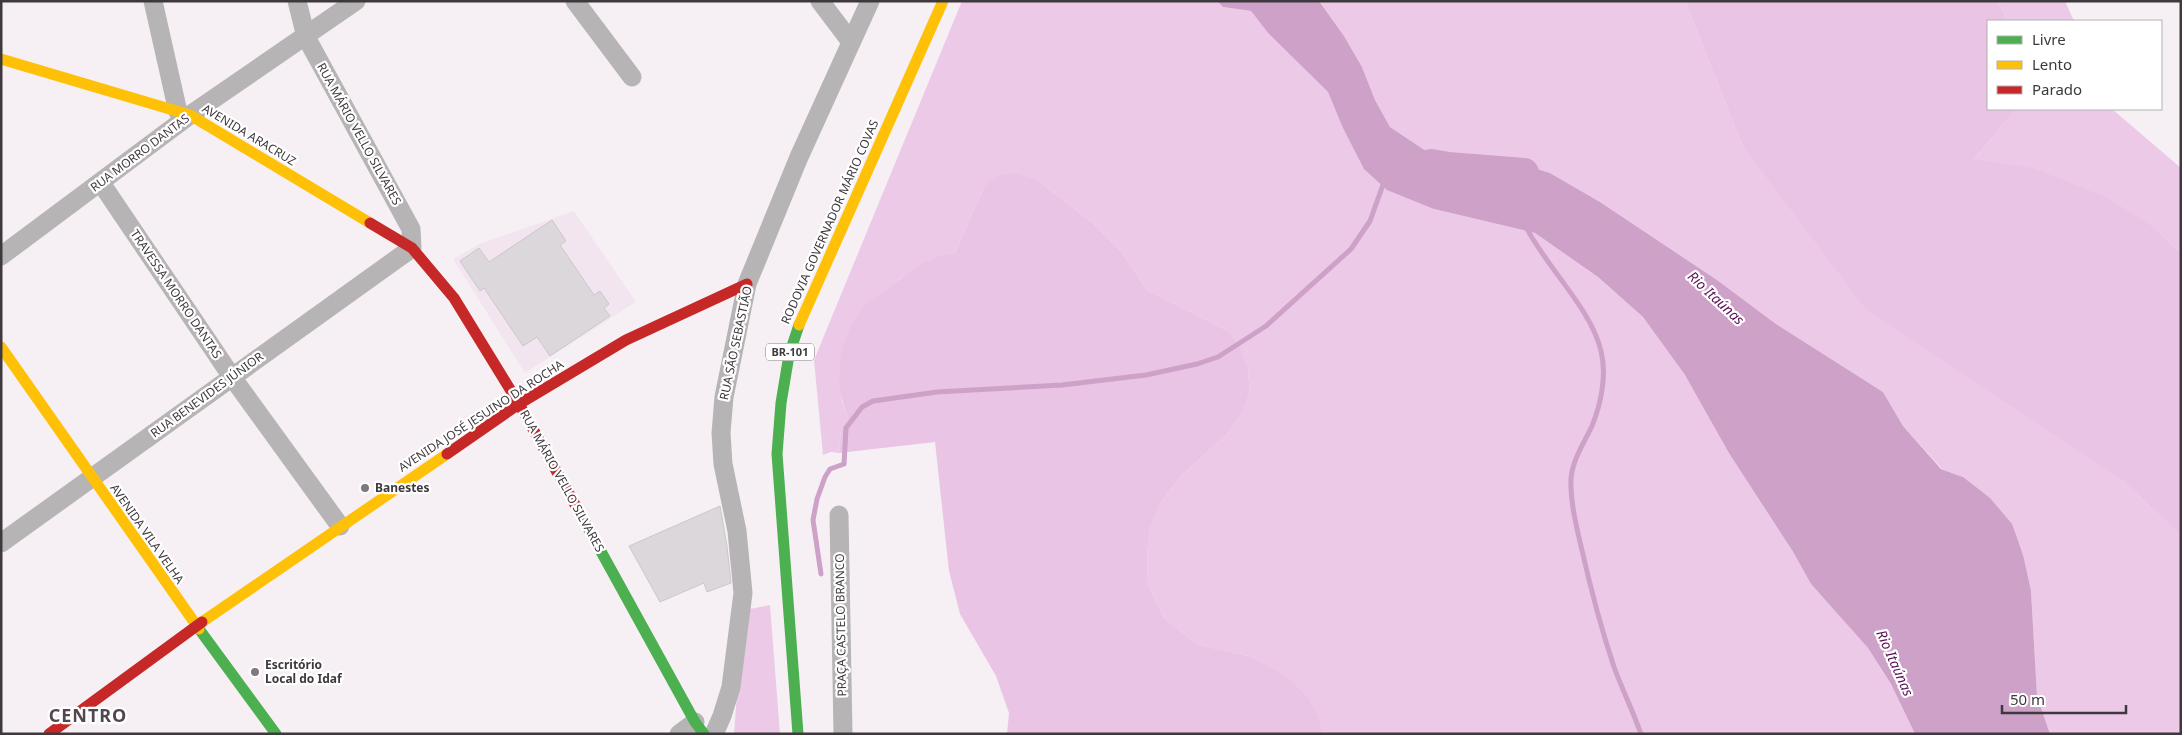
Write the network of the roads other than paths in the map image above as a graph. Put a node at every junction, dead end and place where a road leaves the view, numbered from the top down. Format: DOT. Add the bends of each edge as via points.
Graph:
graph roads {
  1 [pos="153,1"];
  2 [pos="298,1"];
  3 [pos="356,1"];
  4 [pos="575,1"];
  5 [pos="820,1"];
  6 [pos="870,1"];
  7 [pos="943,1"];
  8 [pos="306,38"];
  9 [pos="851,42"];
  10 [pos="1,59"];
  11 [pos="632,77"];
  12 [pos="184,114"];
  13 [pos="101,183"];
  14 [pos="412,248"];
  15 [pos="1,256"];
  16 [pos="747,284"];
  17 [pos="1,347"];
  18 [pos="232,377"];
  19 [pos="519,404"];
  20 [pos="91,479"];
  21 [pos="839,516"];
  22 [pos="340,526"];
  23 [pos="1,543"];
  24 [pos="196,626"];
  25 [pos="700,728"];
  26 [pos="49,734"];
  27 [pos="276,734"];
  28 [pos="679,734"];
  29 [pos="714,734"];
  30 [pos="798,734"];
  31 [pos="843,734"];
  1 -- 12 [label="street"];
  2 -- 8 [label="street, RUA MÁRIO VELLO SILVARES"];
  3 -- 8 [label="street, RUA MORRO DANTAS"];
  4 -- 11 [label="street"];
  5 -- 9 [label="street"];
  6 -- 9 [label="street, RUA SÃO SEBASTIÃO"];
  7 -- 30 [label="main road, RODOVIA GOVERNADOR MÁRIO COVAS / BR-101" via="802,315 789,355 777,454"];
  8 -- 12 [label="street, RUA MORRO DANTAS"];
  8 -- 14 [label="street, RUA MÁRIO VELLO SILVARES" via="411,229"];
  9 -- 16 [label="street, RUA SÃO SEBASTIÃO"];
  10 -- 12 [label="main road, AVENIDA ARACRUZ"];
  12 -- 13 [label="street, RUA MORRO DANTAS"];
  12 -- 14 [label="main road, AVENIDA ARACRUZ"];
  13 -- 15 [label="street, RUA MORRO DANTAS"];
  13 -- 18 [label="street, TRAVESSA MORRO DANTAS"];
  14 -- 18 [label="street, RUA BENEVIDES JÚNIOR"];
  14 -- 19 [label="main road, RUA MÁRIO VELLO SILVARES" via="454,298"];
  16 -- 19 [label="main road, AVENIDA JOSÉ JESUINO DA ROCHA" via="626,340"];
  16 -- 29 [label="street, RUA SÃO SEBASTIÃO" via="724,397 721,433 743,592 731,687"];
  17 -- 20 [label="main road, AVENIDA VILA VELHA"];
  18 -- 20 [label="street, RUA BENEVIDES JÚNIOR"];
  18 -- 22 [label="street, TRAVESSA MORRO DANTAS"];
  19 -- 22 [label="main road, AVENIDA JOSÉ JESUINO DA ROCHA"];
  19 -- 25 [label="main road, RUA MÁRIO VELLO SILVARES"];
  20 -- 23 [label="street, RUA BENEVIDES JÚNIOR"];
  20 -- 24 [label="main road, AVENIDA VILA VELHA"];
  21 -- 31 [label="street, PRAÇA CASTELO BRANCO"];
  22 -- 24 [label="main road, AVENIDA JOSÉ JESUINO DA ROCHA"];
  24 -- 26 [label="main road, AVENIDA JOSÉ JESUINO DA ROCHA"];
  24 -- 27 [label="main road, AVENIDA VILA VELHA"];
  25 -- 28 [label="street"];
}
